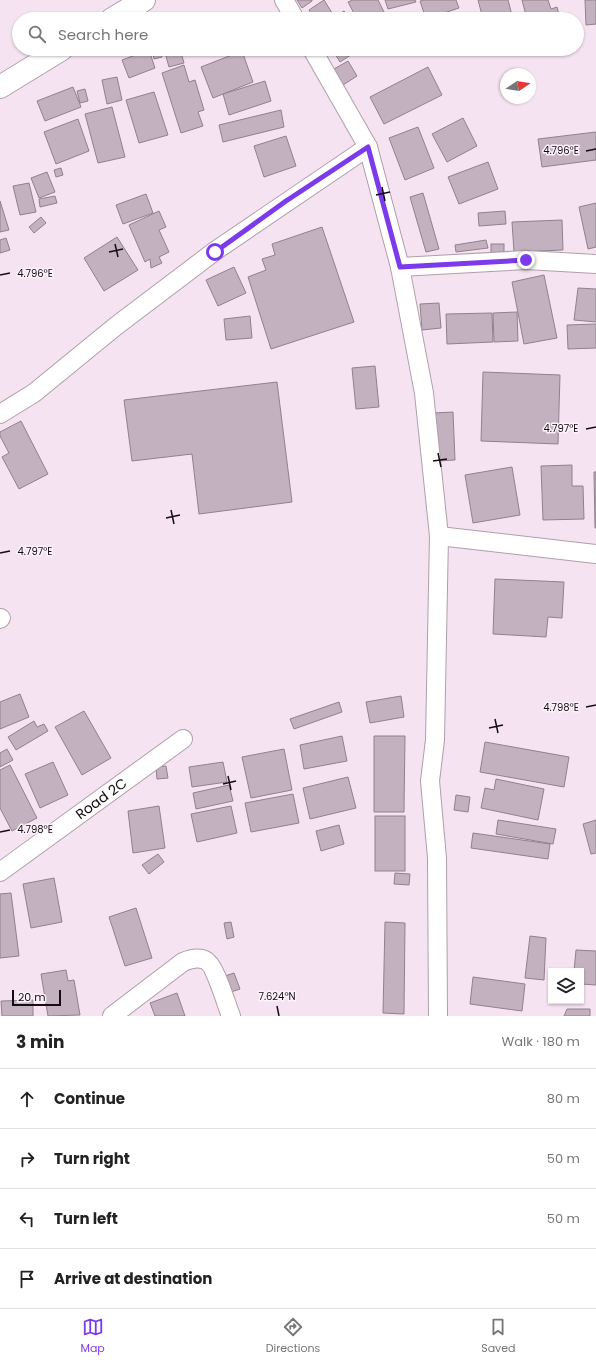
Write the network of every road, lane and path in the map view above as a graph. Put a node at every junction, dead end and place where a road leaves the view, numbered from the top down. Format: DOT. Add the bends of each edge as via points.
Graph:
graph roads {
  1 [pos="144,0"];
  2 [pos="284,0"];
  3 [pos="124,12"];
  4 [pos="291,12"];
  5 [pos="51,56"];
  6 [pos="316,56"];
  7 [pos="0,87"];
  8 [pos="368,147"];
  9 [pos="596,264"];
  10 [pos="400,267"];
  11 [pos="0,414"];
  12 [pos="439,536"];
  13 [pos="596,554"];
  14 [pos="183,738"];
  15 [pos="0,872"];
  16 [pos="112,1016"];
  17 [pos="231,1016"];
  18 [pos="438,1016"];
  1 -- 3 [label="street"];
  2 -- 4 [label="street"];
  5 -- 7 [label="street"];
  6 -- 8 [label="street"];
  8 -- 10 [label="street"];
  8 -- 11 [label="street" via="215,252 116,326 34,393"];
  9 -- 10 [label="street" via="526,260"];
  10 -- 12 [label="street" via="424,393"];
  12 -- 13 [label="street"];
  12 -- 18 [label="street" via="435,740 430,781 437,858"];
  14 -- 15 [label="street, Road 2C"];
  16 -- 17 [label="street" via="183,962 197,959 206,960 212,968"];
}
